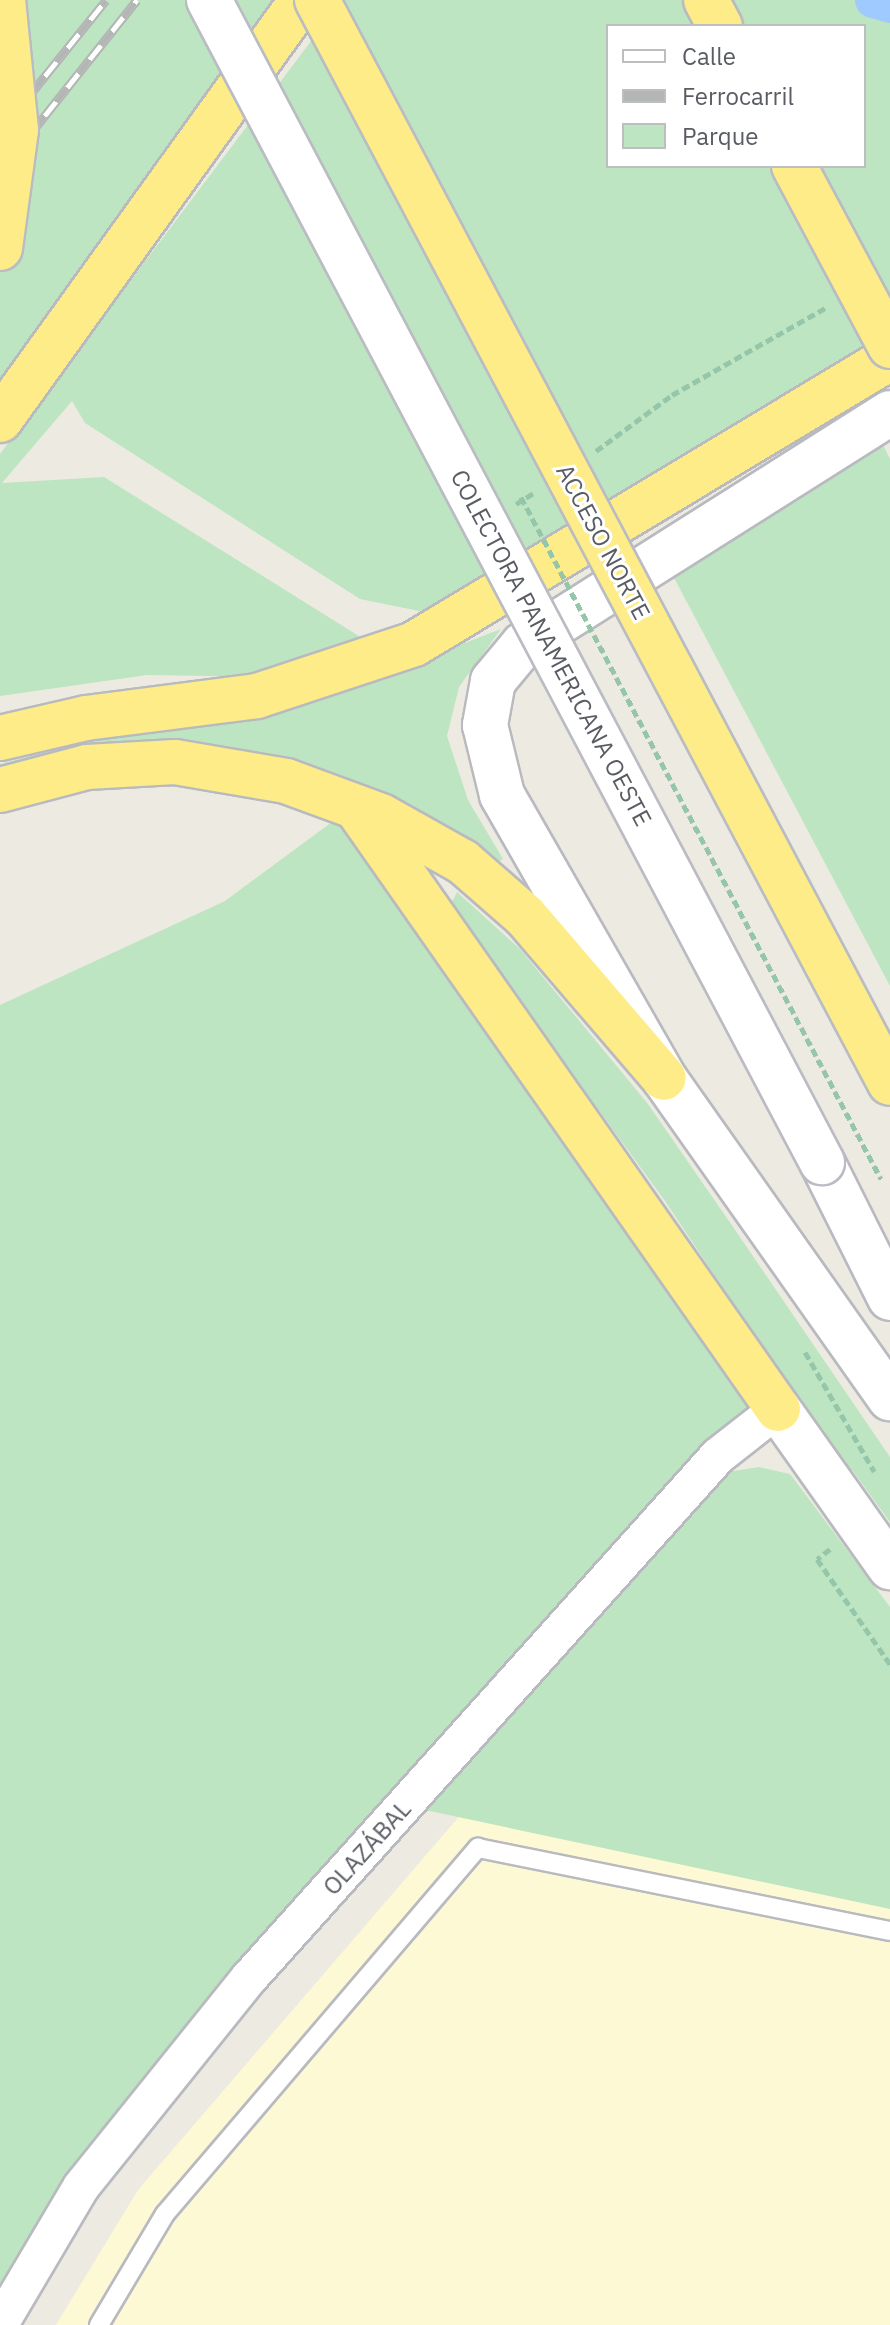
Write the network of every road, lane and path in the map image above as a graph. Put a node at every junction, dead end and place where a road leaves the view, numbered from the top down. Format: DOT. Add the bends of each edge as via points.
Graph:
graph roads {
  1 [pos="3,0"];
  2 [pos="209,0"];
  3 [pos="302,0"];
  4 [pos="317,0"];
  5 [pos="706,0"];
  6 [pos="719,24"];
  7 [pos="795,168"];
  8 [pos="0,248"];
  9 [pos="836,302"];
  10 [pos="890,346"];
  11 [pos="890,358"];
  12 [pos="890,413"];
  13 [pos="0,420"];
  14 [pos="581,461"];
  15 [pos="544,486"];
  16 [pos="521,497"];
  17 [pos="507,511"];
  18 [pos="0,738"];
  19 [pos="0,790"];
  20 [pos="355,805"];
  21 [pos="664,1078"];
  22 [pos="890,1083"];
  23 [pos="881,1179"];
  24 [pos="890,1298"];
  25 [pos="890,1398"];
  26 [pos="778,1409"];
  27 [pos="890,1567"];
  28 [pos="890,1931"];
  29 [pos="0,2324"];
  30 [pos="99,2325"];
  1 -- 8 [label="highway, bridge" via="16,130"];
  2 -- 24 [label="main road, COLECTORA PANAMERICANA OESTE, bridge"];
  3 -- 13 [label="highway"];
  4 -- 22 [label="highway, ACCESO NORTE, bridge"];
  5 -- 6 [label="highway"];
  7 -- 10 [label="highway, bridge"];
  9 -- 14 [label="path" via="672,395"];
  11 -- 18 [label="highway" via="414,644 257,696 86,718"];
  12 -- 21 [label="main road" via="523,645 501,667 488,696 487,747 502,795"];
  15 -- 17 [label="path"];
  16 -- 23 [label="path, bridge"];
  19 -- 20 [label="highway" via="87,767 175,762 286,781"];
  20 -- 21 [label="highway" via="437,845 484,878"];
  20 -- 26 [label="highway"];
  21 -- 25 [label="main road"];
  26 -- 27 [label="main road"];
  26 -- 29 [label="street, OLAZÁBAL" via="718,1456 250,1977 81,2187"];
  28 -- 30 [label="lane" via="478,1848 165,2214"];
}
